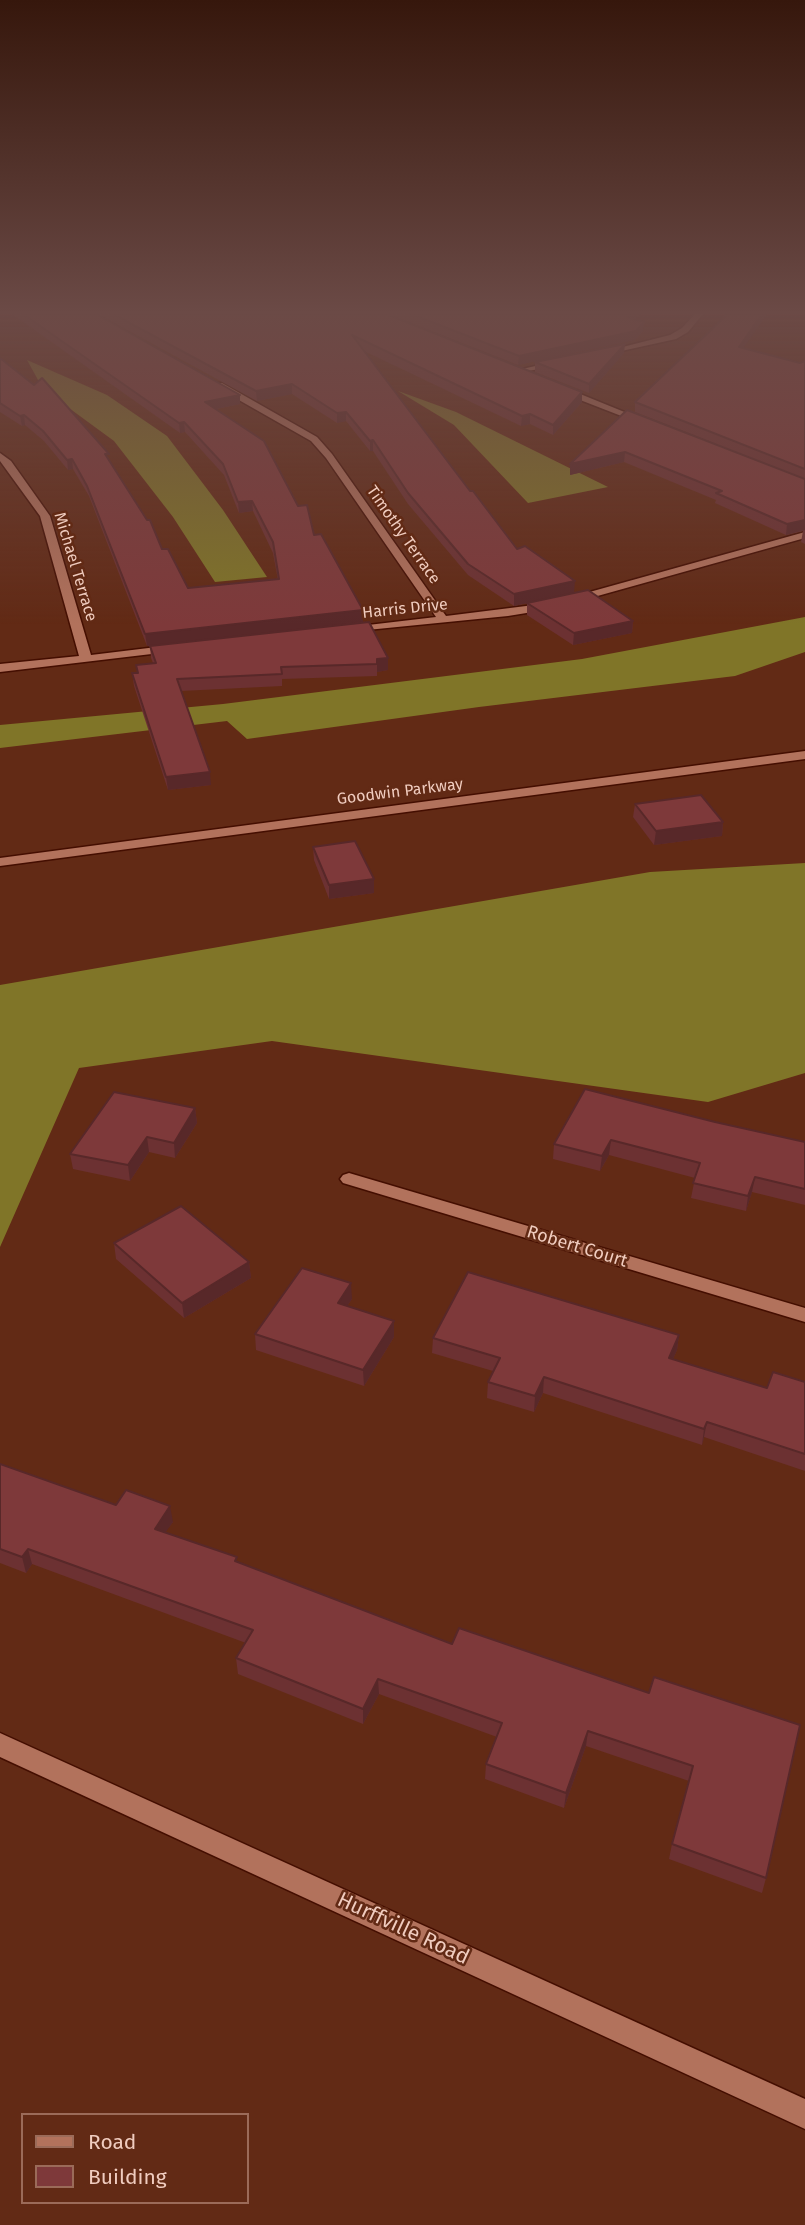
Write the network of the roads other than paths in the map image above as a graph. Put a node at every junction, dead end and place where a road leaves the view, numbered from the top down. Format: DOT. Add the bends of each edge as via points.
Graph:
graph roads {
  1 [pos="276,418"];
  2 [pos="635,418"];
  3 [pos="655,426"];
  4 [pos="0,456"];
  5 [pos="805,535"];
  6 [pos="443,621"];
  7 [pos="333,632"];
  8 [pos="182,648"];
  9 [pos="86,659"];
  10 [pos="0,668"];
  11 [pos="805,755"];
  12 [pos="0,862"];
  13 [pos="349,1179"];
  14 [pos="805,1315"];
  15 [pos="0,1745"];
  16 [pos="805,2114"];
  1 -- 6 [label="street, Timothy Terrace" via="314,439"];
  2 -- 3 [label="street"];
  4 -- 9 [label="street, Michael Terrace" via="45,516"];
  5 -- 6 [label="street, Harris Drive" via="551,606"];
  6 -- 7 [label="street, Harris Drive"];
  8 -- 9 [label="street"];
  9 -- 10 [label="street"];
  11 -- 12 [label="street, Goodwin Parkway"];
  13 -- 14 [label="street, Robert Court"];
  15 -- 16 [label="street, Hurffville Road"];
}
